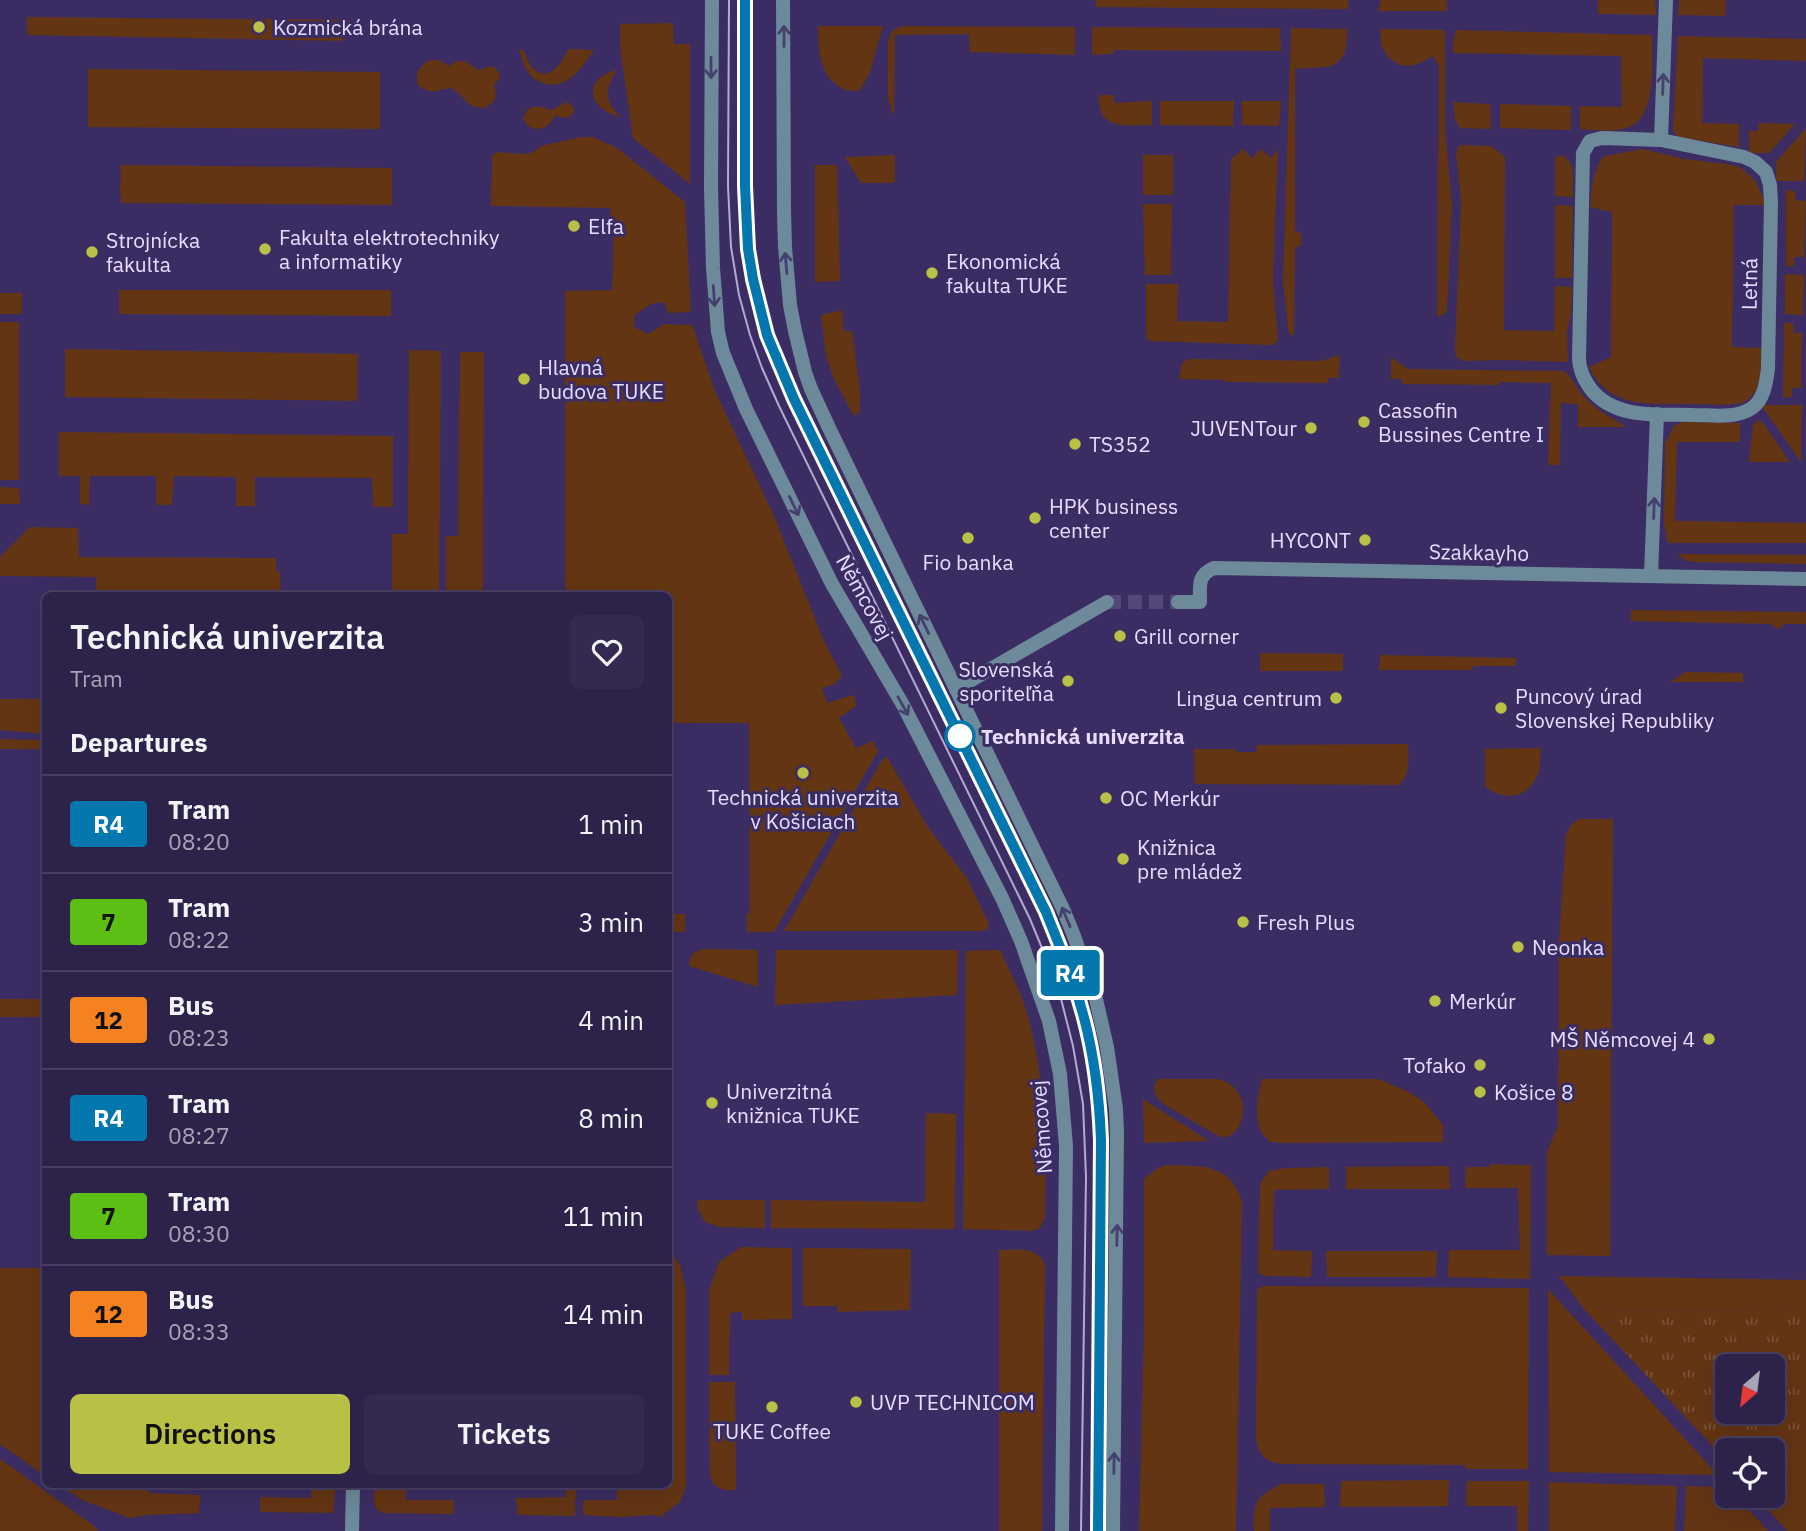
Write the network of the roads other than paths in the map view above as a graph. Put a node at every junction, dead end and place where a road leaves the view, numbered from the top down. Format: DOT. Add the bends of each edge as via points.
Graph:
graph roads {
  1 [pos="712,0"];
  2 [pos="783,0"];
  3 [pos="1666,0"];
  4 [pos="1661,139"];
  5 [pos="1657,414"];
  6 [pos="1651,576"];
  7 [pos="1806,579"];
  8 [pos="1107,602"];
  9 [pos="1178,603"];
  10 [pos="956,689"];
  11 [pos="353,1488"];
  12 [pos="352,1531"];
  13 [pos="1062,1531"];
  14 [pos="1113,1531"];
  1 -- 13 [label="street, Němcovej, one-way" via="713,268 723,353 832,584 903,705 1002,898 1049,1021 1060,1074 1066,1146"];
  10 -- 2 [label="street, Němcovej, one-way" via="830,430 800,355 785,247"];
  4 -- 3 [label="street, one-way"];
  4 -- 5 [label="street, Letná" via="1595,139 1583,153 1579,346 1582,376 1598,397 1629,412"];
  4 -- 5 [label="street, Letná" via="1755,162 1769,177 1771,203 1768,369 1760,399 1737,414"];
  6 -- 5 [label="street, one-way"];
  6 -- 7 [label="street, Szakkayho"];
  6 -- 9 [label="street, Szakkayho" via="1214,568 1201,578 1200,602"];
  8 -- 10 [label="street"];
  14 -- 10 [label="street, Němcovej, one-way" via="1117,1159 1107,1047 1096,999 1063,909"];
  11 -- 12 [label="street"];
}
